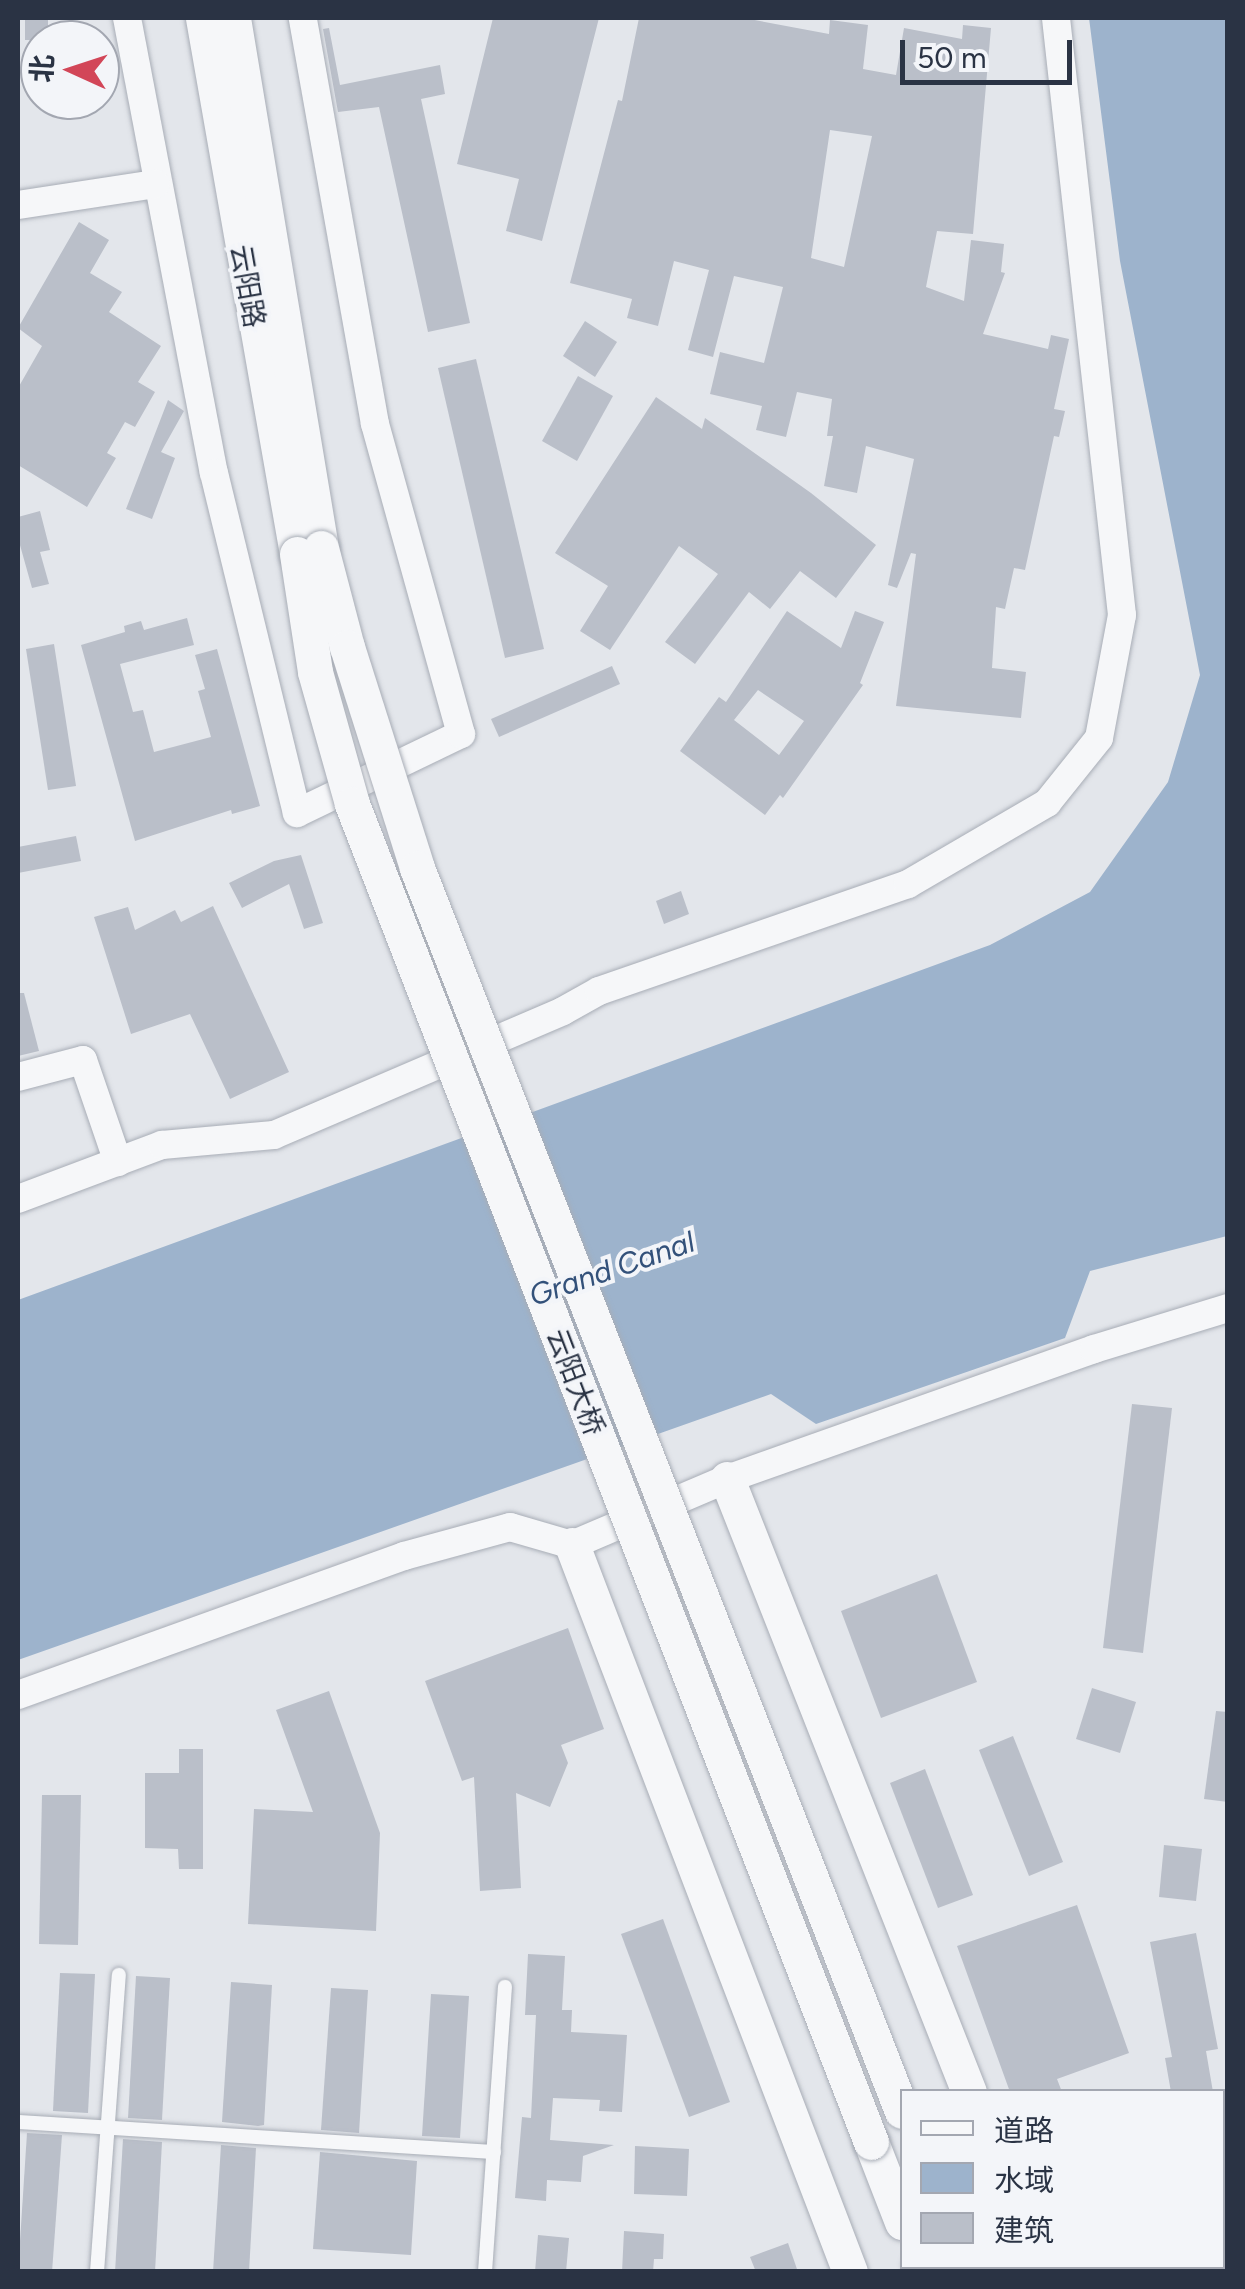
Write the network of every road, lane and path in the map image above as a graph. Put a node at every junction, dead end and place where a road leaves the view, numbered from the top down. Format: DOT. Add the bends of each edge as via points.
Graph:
graph roads {
  1 [pos="126,18"];
  2 [pos="203,18"];
  3 [pos="232,18"];
  4 [pos="303,18"];
  5 [pos="1056,18"];
  6 [pos="155,184"];
  7 [pos="18,205"];
  8 [pos="309,551"];
  9 [pos="18,1077"];
  10 [pos="118,1162"];
  11 [pos="18,1199"];
  12 [pos="1228,1308"];
  13 [pos="727,1480"];
  14 [pos="572,1545"];
  15 [pos="18,1695"];
  16 [pos="119,1976"];
  17 [pos="505,1987"];
  18 [pos="968,2089"];
  19 [pos="900,2106"];
  20 [pos="18,2122"];
  21 [pos="108,2125"];
  22 [pos="494,2152"];
  23 [pos="900,2217"];
  24 [pos="97,2272"];
  25 [pos="485,2272"];
  26 [pos="850,2272"];
  1 -- 6 [label="street"];
  2 -- 8 [label="street, 云阳路"];
  3 -- 8 [label="street, 云阳路"];
  4 -- 6 [label="street" via="375,424 460,734 297,813 214,473"];
  5 -- 10 [label="street" via="1122,616 1099,738 1047,804 908,884 599,991 274,1135 162,1145"];
  6 -- 7 [label="street"];
  8 -- 19 [label="street, 云阳大桥, bridge" via="347,647 417,868"];
  8 -- 23 [label="street, 云阳大桥, bridge" via="316,672 352,804"];
  9 -- 10 [label="street" via="83,1060"];
  10 -- 11 [label="street"];
  12 -- 13 [label="street" via="1094,1348"];
  13 -- 14 [label="street"];
  13 -- 18 [label="street"];
  14 -- 15 [label="street" via="510,1527 404,1556"];
  14 -- 26 [label="street"];
  16 -- 21 [label="lane"];
  17 -- 22 [label="lane"];
  20 -- 21 [label="lane"];
  21 -- 22 [label="lane"];
  21 -- 24 [label="lane"];
  22 -- 25 [label="lane"];
}
